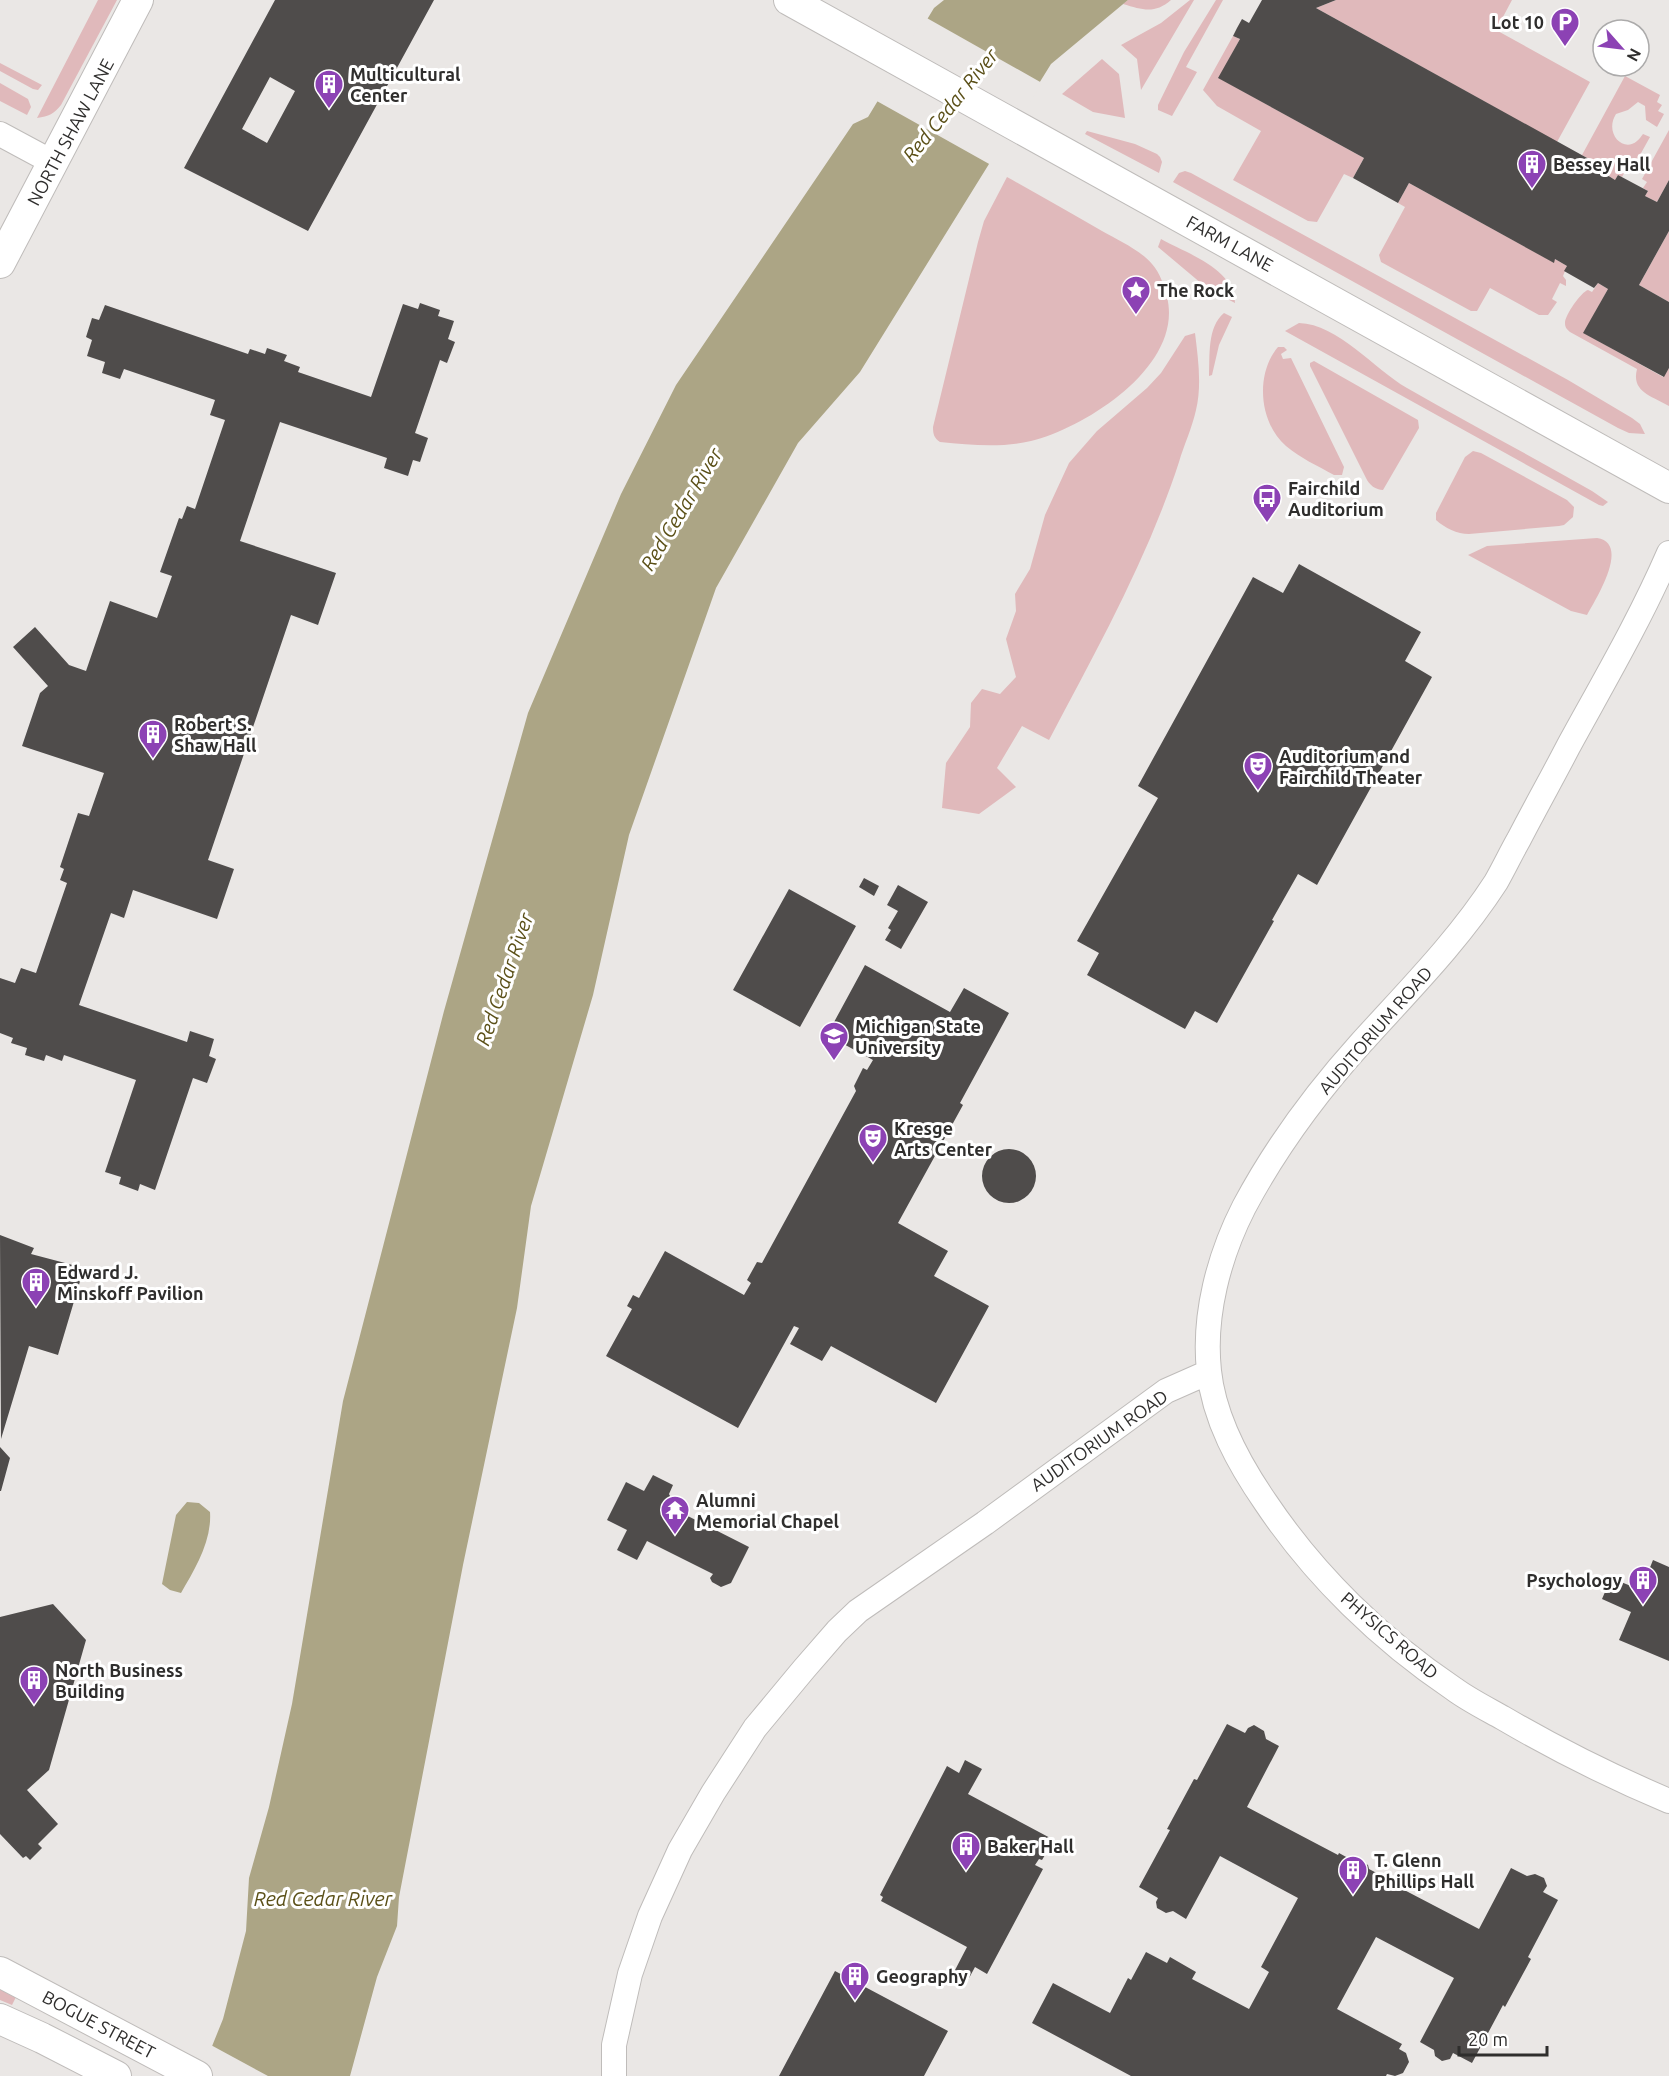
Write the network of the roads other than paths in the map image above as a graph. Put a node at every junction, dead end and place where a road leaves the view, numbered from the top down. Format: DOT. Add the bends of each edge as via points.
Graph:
graph roads {
  1 [pos="138,0"];
  2 [pos="789,0"];
  3 [pos="0,134"];
  4 [pos="54,163"];
  5 [pos="0,263"];
  6 [pos="1669,488"];
  7 [pos="1669,553"];
  8 [pos="1209,1372"];
  9 [pos="1669,1801"];
  10 [pos="0,1972"];
  11 [pos="0,2019"];
  12 [pos="116,2076"];
  13 [pos="197,2076"];
  14 [pos="614,2076"];
  1 -- 4 [label="street, NORTH SHAW LANE"];
  2 -- 6 [label="street, FARM LANE"];
  3 -- 4 [label="street"];
  4 -- 5 [label="street, NORTH SHAW LANE"];
  7 -- 8 [label="street, AUDITORIUM ROAD" via="1496,882 1444,952 1324,1087 1254,1189 1225,1249 1214,1290 1208,1337"];
  8 -- 9 [label="street, PHYSICS ROAD" via="1215,1404 1253,1484 1282,1527 1357,1611 1455,1690 1592,1766"];
  8 -- 14 [label="street, AUDITORIUM ROAD" via="1166,1391 858,1611 804,1669 755,1728 680,1850 650,1916 630,1974 614,2045"];
  10 -- 13 [label="street, BOGUE STREET"];
  11 -- 12 [label="street, BOGUE STREET"];
}
